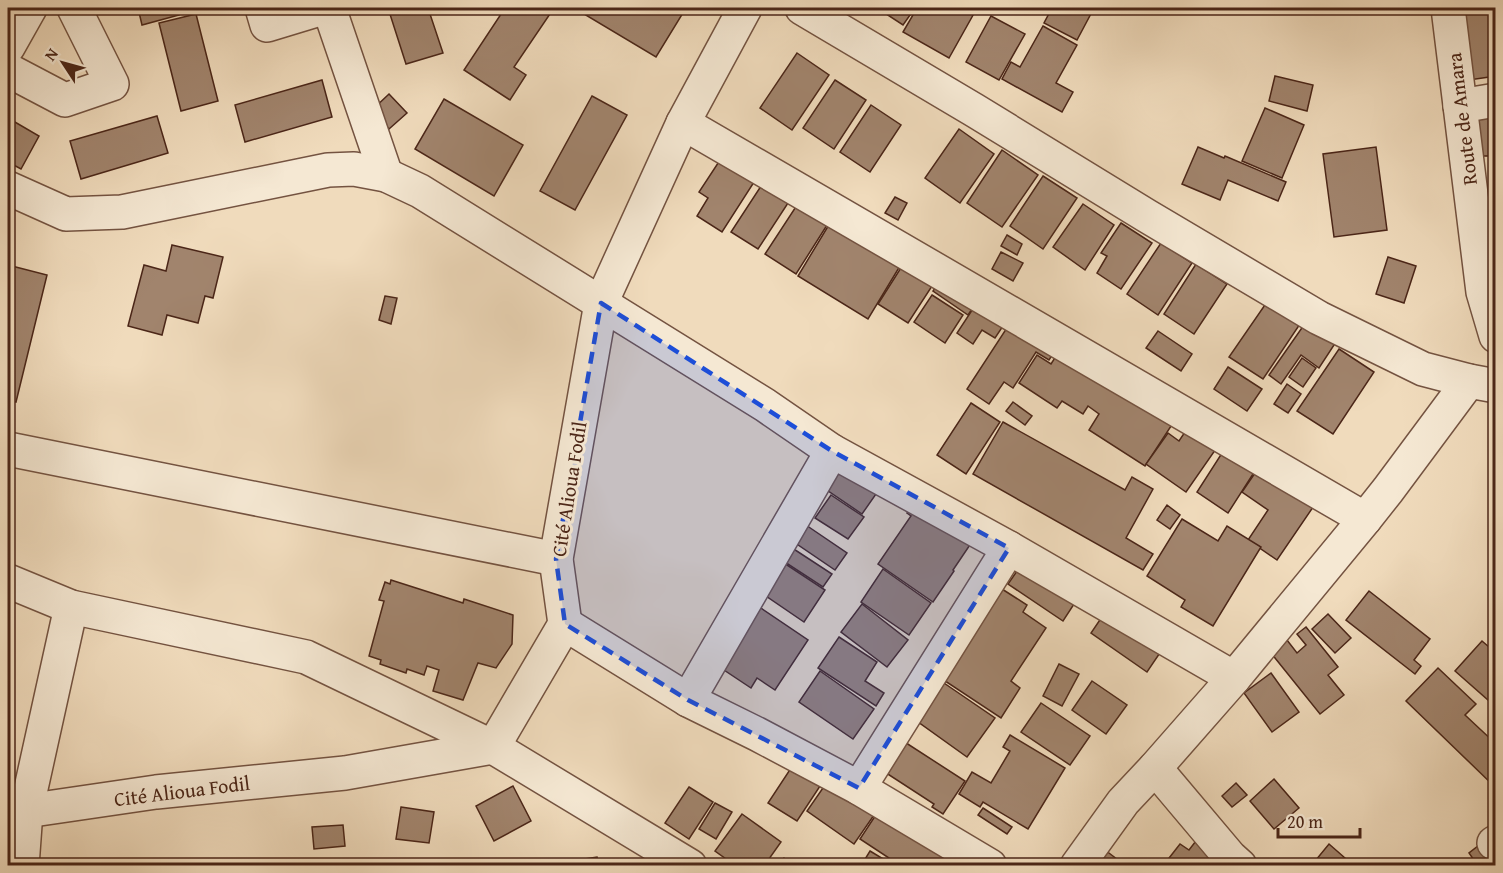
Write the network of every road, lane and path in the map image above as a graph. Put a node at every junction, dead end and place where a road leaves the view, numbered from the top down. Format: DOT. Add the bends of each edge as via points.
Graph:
graph roads {
  1 [pos="30,8"];
  2 [pos="74,8"];
  3 [pos="261,8"];
  4 [pos="322,8"];
  5 [pos="329,8"];
  6 [pos="745,8"];
  7 [pos="806,8"];
  8 [pos="1448,8"];
  9 [pos="8,48"];
  10 [pos="8,70"];
  11 [pos="1496,100"];
  12 [pos="1460,106"];
  13 [pos="683,123"];
  14 [pos="386,175"];
  15 [pos="8,188"];
  16 [pos="601,303"];
  17 [pos="1496,336"];
  18 [pos="1482,383"];
  19 [pos="8,449"];
  20 [pos="832,451"];
  21 [pos="1365,519"];
  22 [pos="1010,548"];
  23 [pos="556,559"];
  24 [pos="8,581"];
  25 [pos="71,607"];
  26 [pos="566,624"];
  27 [pos="1234,678"];
  28 [pos="688,700"];
  29 [pos="493,747"];
  30 [pos="1155,768"];
  31 [pos="859,788"];
  32 [pos="17,809"];
  33 [pos="22,866"];
  34 [pos="690,866"];
  35 [pos="990,866"];
  36 [pos="1077,866"];
  37 [pos="1240,866"];
  1 -- 9 [label="street"];
  2 -- 10 [label="street" via="112,84 65,100"];
  3 -- 4 [label="street" via="267,25"];
  5 -- 14 [label="street"];
  6 -- 13 [label="street, Cité Alioua Fodil"];
  7 -- 18 [label="street" via="1319,318 1423,369"];
  8 -- 12 [label="street, Route de Amara"];
  11 -- 12 [label="street"];
  12 -- 17 [label="street, Route de Amara" via="1483,292"];
  13 -- 16 [label="street, Cité Alioua Fodil"];
  13 -- 21 [label="street"];
  14 -- 15 [label="street" via="354,169 328,170 122,212 66,214"];
  14 -- 16 [label="street" via="420,191"];
  16 -- 20 [label="street"];
  16 -- 23 [label="street, Cité Alioua Fodil"];
  18 -- 21 [label="street"];
  19 -- 23 [label="street"];
  20 -- 22 [label="street"];
  20 -- 28 [label="street"];
  21 -- 27 [label="street"];
  22 -- 27 [label="street"];
  22 -- 31 [label="street"];
  23 -- 26 [label="street, Cité Alioua Fodil"];
  24 -- 25 [label="street"];
  25 -- 29 [label="street" via="306,657"];
  25 -- 32 [label="street"];
  26 -- 28 [label="street"];
  26 -- 29 [label="street"];
  27 -- 30 [label="street"];
  28 -- 31 [label="street"];
  29 -- 32 [label="street, Cité Alioua Fodil" via="345,773"];
  29 -- 34 [label="street"];
  30 -- 36 [label="street" via="1123,802"];
  30 -- 37 [label="street"];
  31 -- 35 [label="street"];
  32 -- 33 [label="street"];
}
